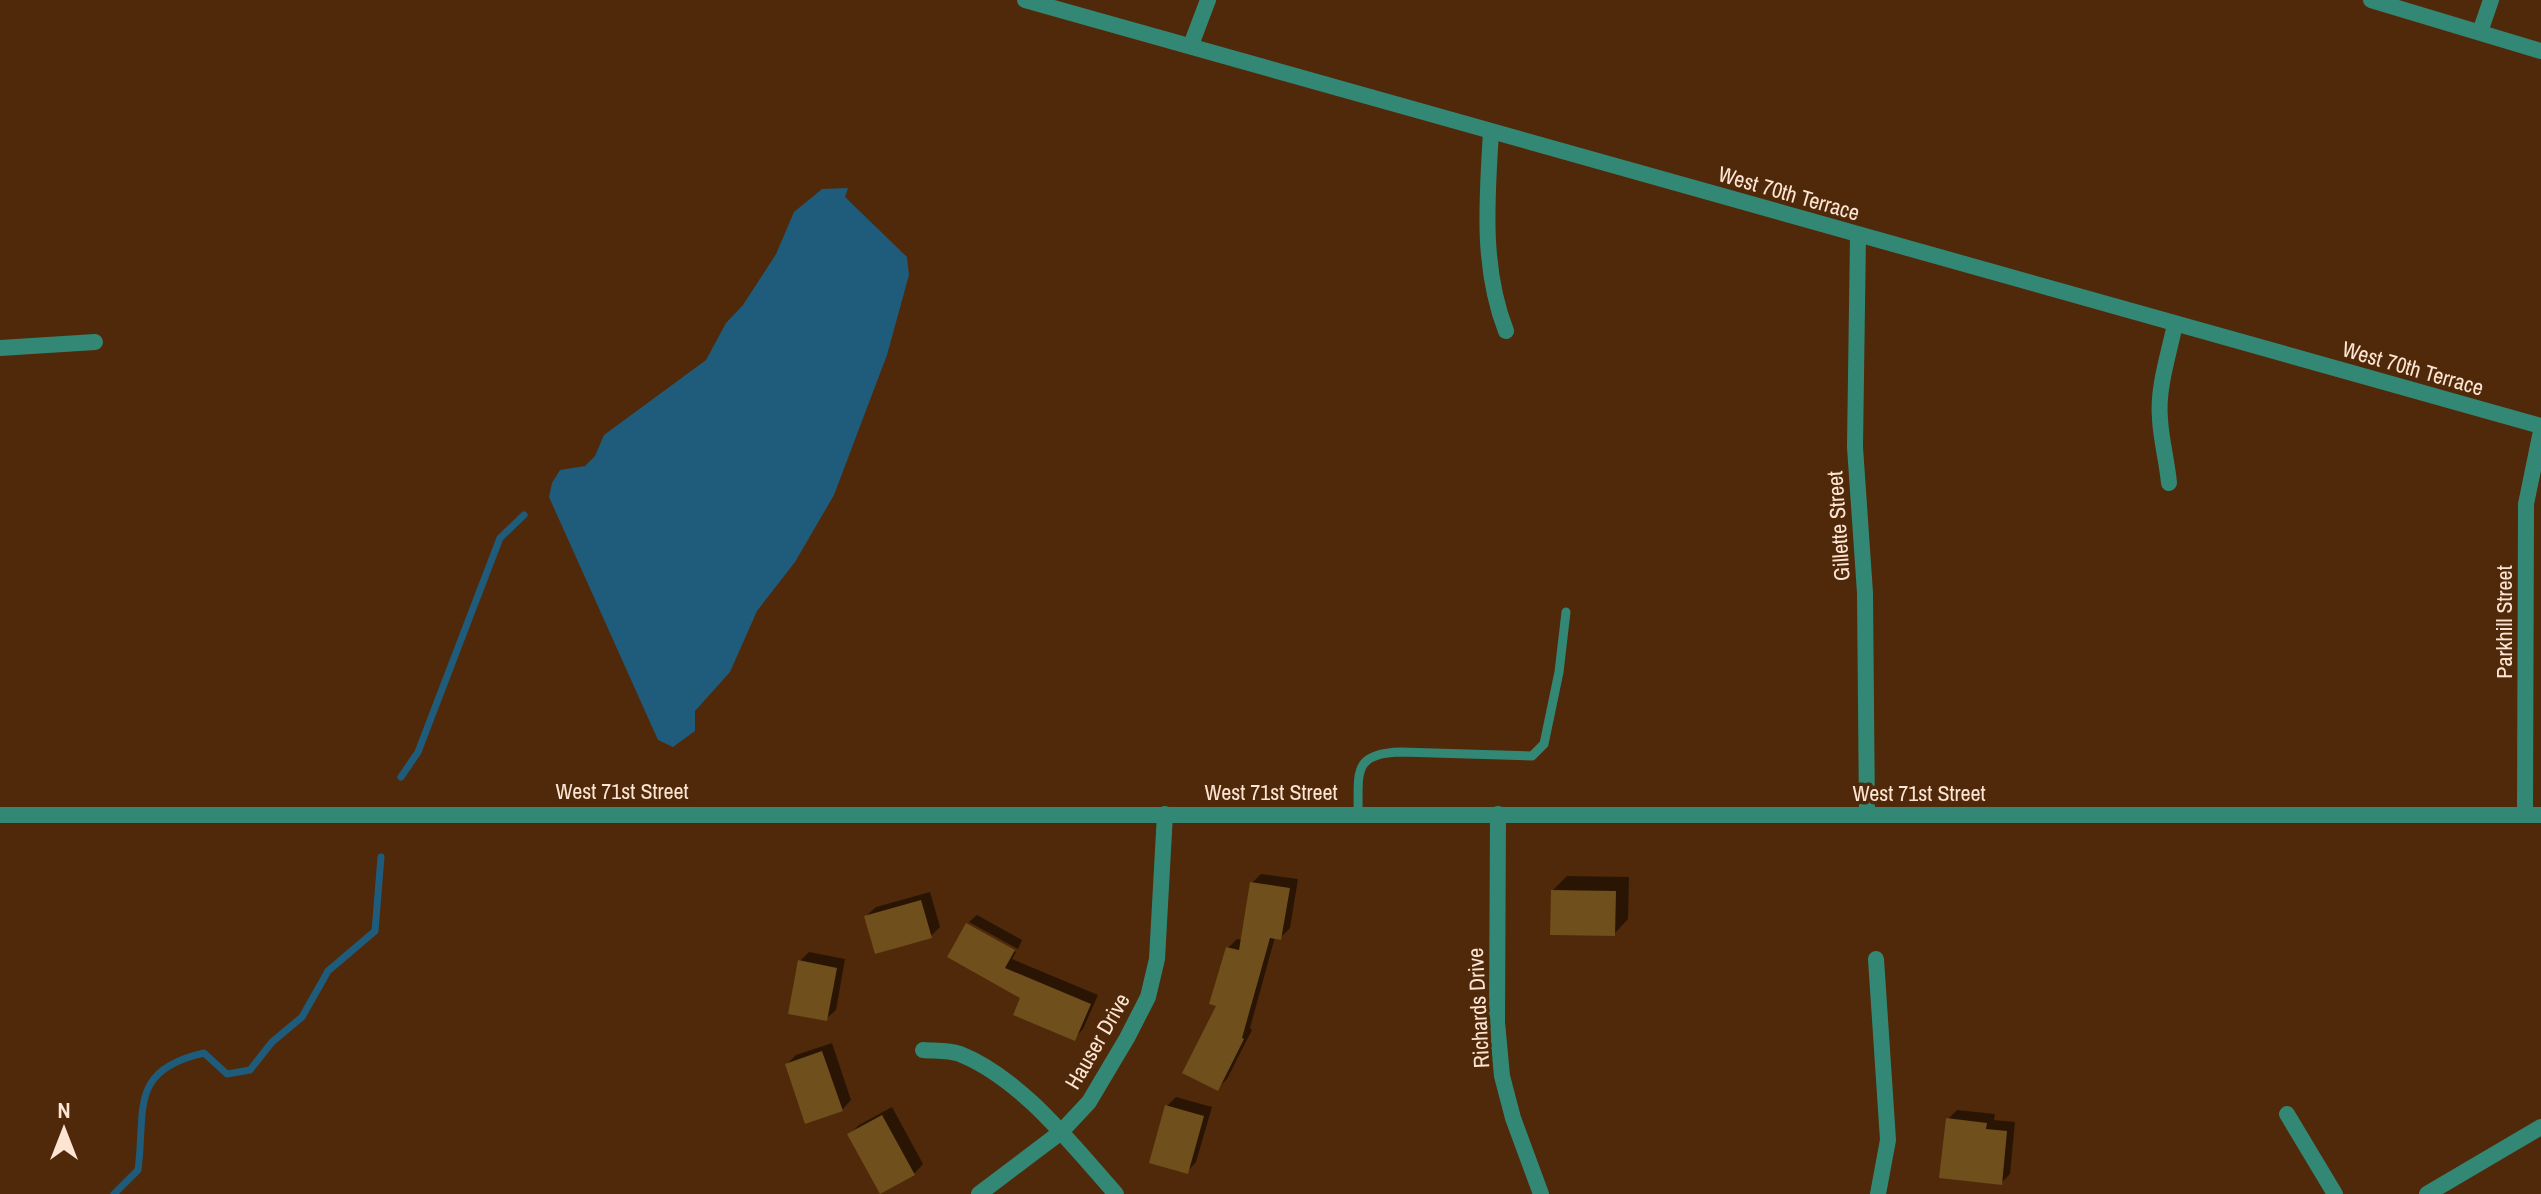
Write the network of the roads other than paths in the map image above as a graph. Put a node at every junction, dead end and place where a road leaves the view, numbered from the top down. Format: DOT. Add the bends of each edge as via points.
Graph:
graph roads {
  1 [pos="1025,0"];
  2 [pos="1208,0"];
  3 [pos="2371,0"];
  4 [pos="2491,0"];
  5 [pos="2480,32"];
  6 [pos="1191,45"];
  7 [pos="2541,51"];
  8 [pos="1491,132"];
  9 [pos="1858,235"];
  10 [pos="2175,324"];
  11 [pos="1506,331"];
  12 [pos="95,342"];
  13 [pos="0,348"];
  14 [pos="2541,429"];
  15 [pos="2169,483"];
  16 [pos="1566,612"];
  17 [pos="1165,814"];
  18 [pos="1498,814"];
  19 [pos="0,815"];
  20 [pos="1358,815"];
  21 [pos="1867,815"];
  22 [pos="2533,815"];
  23 [pos="1876,959"];
  24 [pos="923,1050"];
  25 [pos="2287,1114"];
  26 [pos="2541,1127"];
  27 [pos="1061,1132"];
  28 [pos="979,1194"];
  29 [pos="1116,1194"];
  30 [pos="1541,1194"];
  31 [pos="1878,1194"];
  32 [pos="2335,1194"];
  33 [pos="2427,1194"];
  1 -- 6 [label="street, West 70th Terrace"];
  2 -- 6 [label="street"];
  3 -- 5 [label="street"];
  4 -- 5 [label="street"];
  5 -- 7 [label="street"];
  6 -- 8 [label="street, West 70th Terrace"];
  8 -- 9 [label="street, West 70th Terrace"];
  8 -- 11 [label="street" via="1487,236 1495,302"];
  9 -- 10 [label="street, West 70th Terrace"];
  9 -- 21 [label="street, Gillette Street" via="1855,447 1865,593"];
  10 -- 14 [label="street, West 70th Terrace"];
  10 -- 15 [label="street" via="2160,419"];
  12 -- 13 [label="street"];
  14 -- 22 [label="street, Parkhill Street" via="2526,504"];
  16 -- 20 [label="lane" via="1541,750 1532,756 1384,752 1369,757 1360,771"];
  17 -- 19 [label="street, West 71st Street"];
  17 -- 20 [label="street, West 71st Street"];
  17 -- 27 [label="street, Hauser Drive" via="1157,959 1148,997 1089,1102"];
  18 -- 20 [label="street, West 71st Street"];
  18 -- 21 [label="street, West 71st Street"];
  18 -- 30 [label="street, Richards Drive" via="1497,1022 1502,1076"];
  21 -- 22 [label="street, West 71st Street"];
  23 -- 31 [label="street" via="1888,1140"];
  24 -- 27 [label="street" via="957,1053 998,1073"];
  25 -- 32 [label="street"];
  26 -- 33 [label="street"];
  27 -- 28 [label="street, Hauser Drive"];
  27 -- 29 [label="street"];
}
